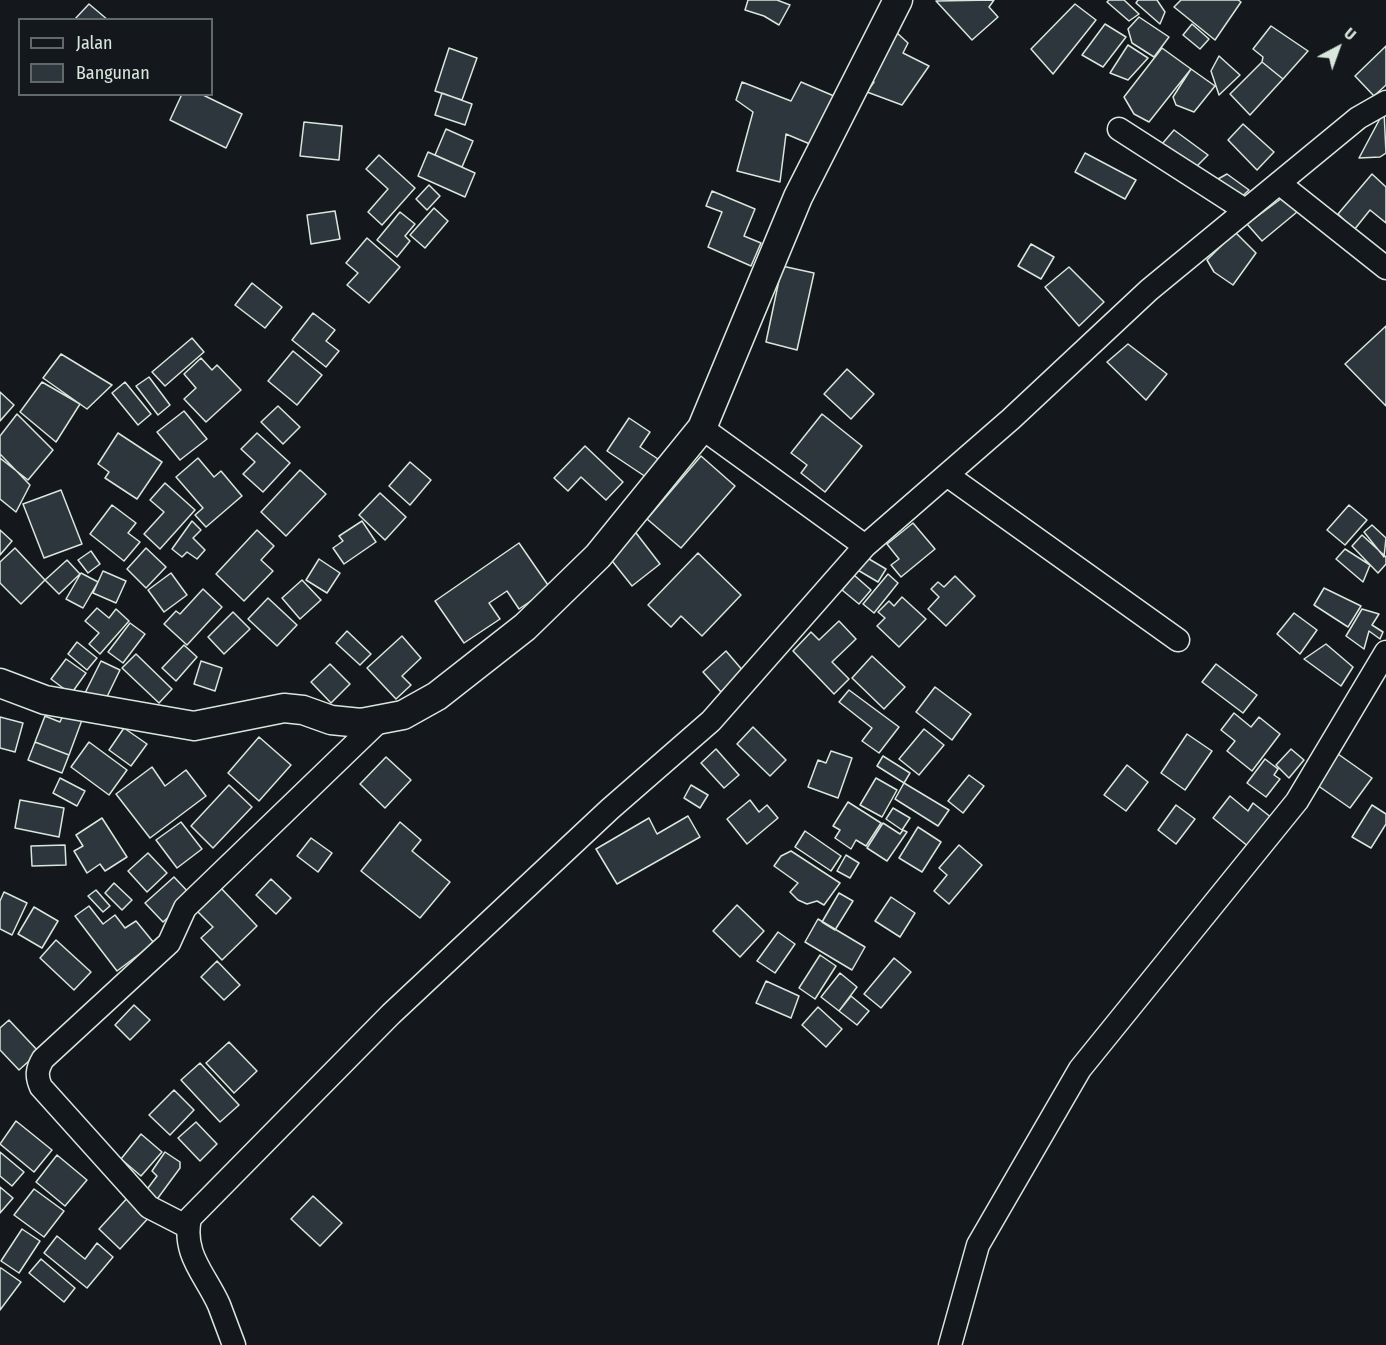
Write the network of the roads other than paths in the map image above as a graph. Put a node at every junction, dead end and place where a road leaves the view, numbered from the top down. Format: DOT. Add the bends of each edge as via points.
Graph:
graph roads {
  1 [pos="898,0"];
  2 [pos="1386,102"];
  3 [pos="1119,129"];
  4 [pos="1279,183"];
  5 [pos="1245,210"];
  6 [pos="1386,268"];
  7 [pos="702,428"];
  8 [pos="947,475"];
  9 [pos="865,546"];
  10 [pos="1178,640"];
  11 [pos="1386,652"];
  12 [pos="0,683"];
  13 [pos="380,720"];
  14 [pos="188,1227"];
  15 [pos="234,1345"];
  16 [pos="950,1345"];
  1 -- 7 [label="street" via="798,197"];
  2 -- 4 [label="street" via="1358,118"];
  3 -- 5 [label="street"];
  4 -- 5 [label="street"];
  4 -- 6 [label="street"];
  5 -- 8 [label="street" via="1118,318"];
  7 -- 9 [label="street"];
  7 -- 13 [label="street" via="598,556 525,627 437,696 403,715"];
  8 -- 9 [label="street"];
  8 -- 10 [label="street"];
  9 -- 14 [label="street" via="711,721 610,809 391,1014 215,1189 190,1218"];
  11 -- 16 [label="street" via="1297,801 1080,1069 978,1245"];
  12 -- 13 [label="street" via="45,700 194,726 284,708 331,720"];
  13 -- 14 [label="street" via="185,908 169,943 38,1068 40,1087 144,1202"];
  14 -- 15 [label="street" via="186,1235 192,1255"];
}
